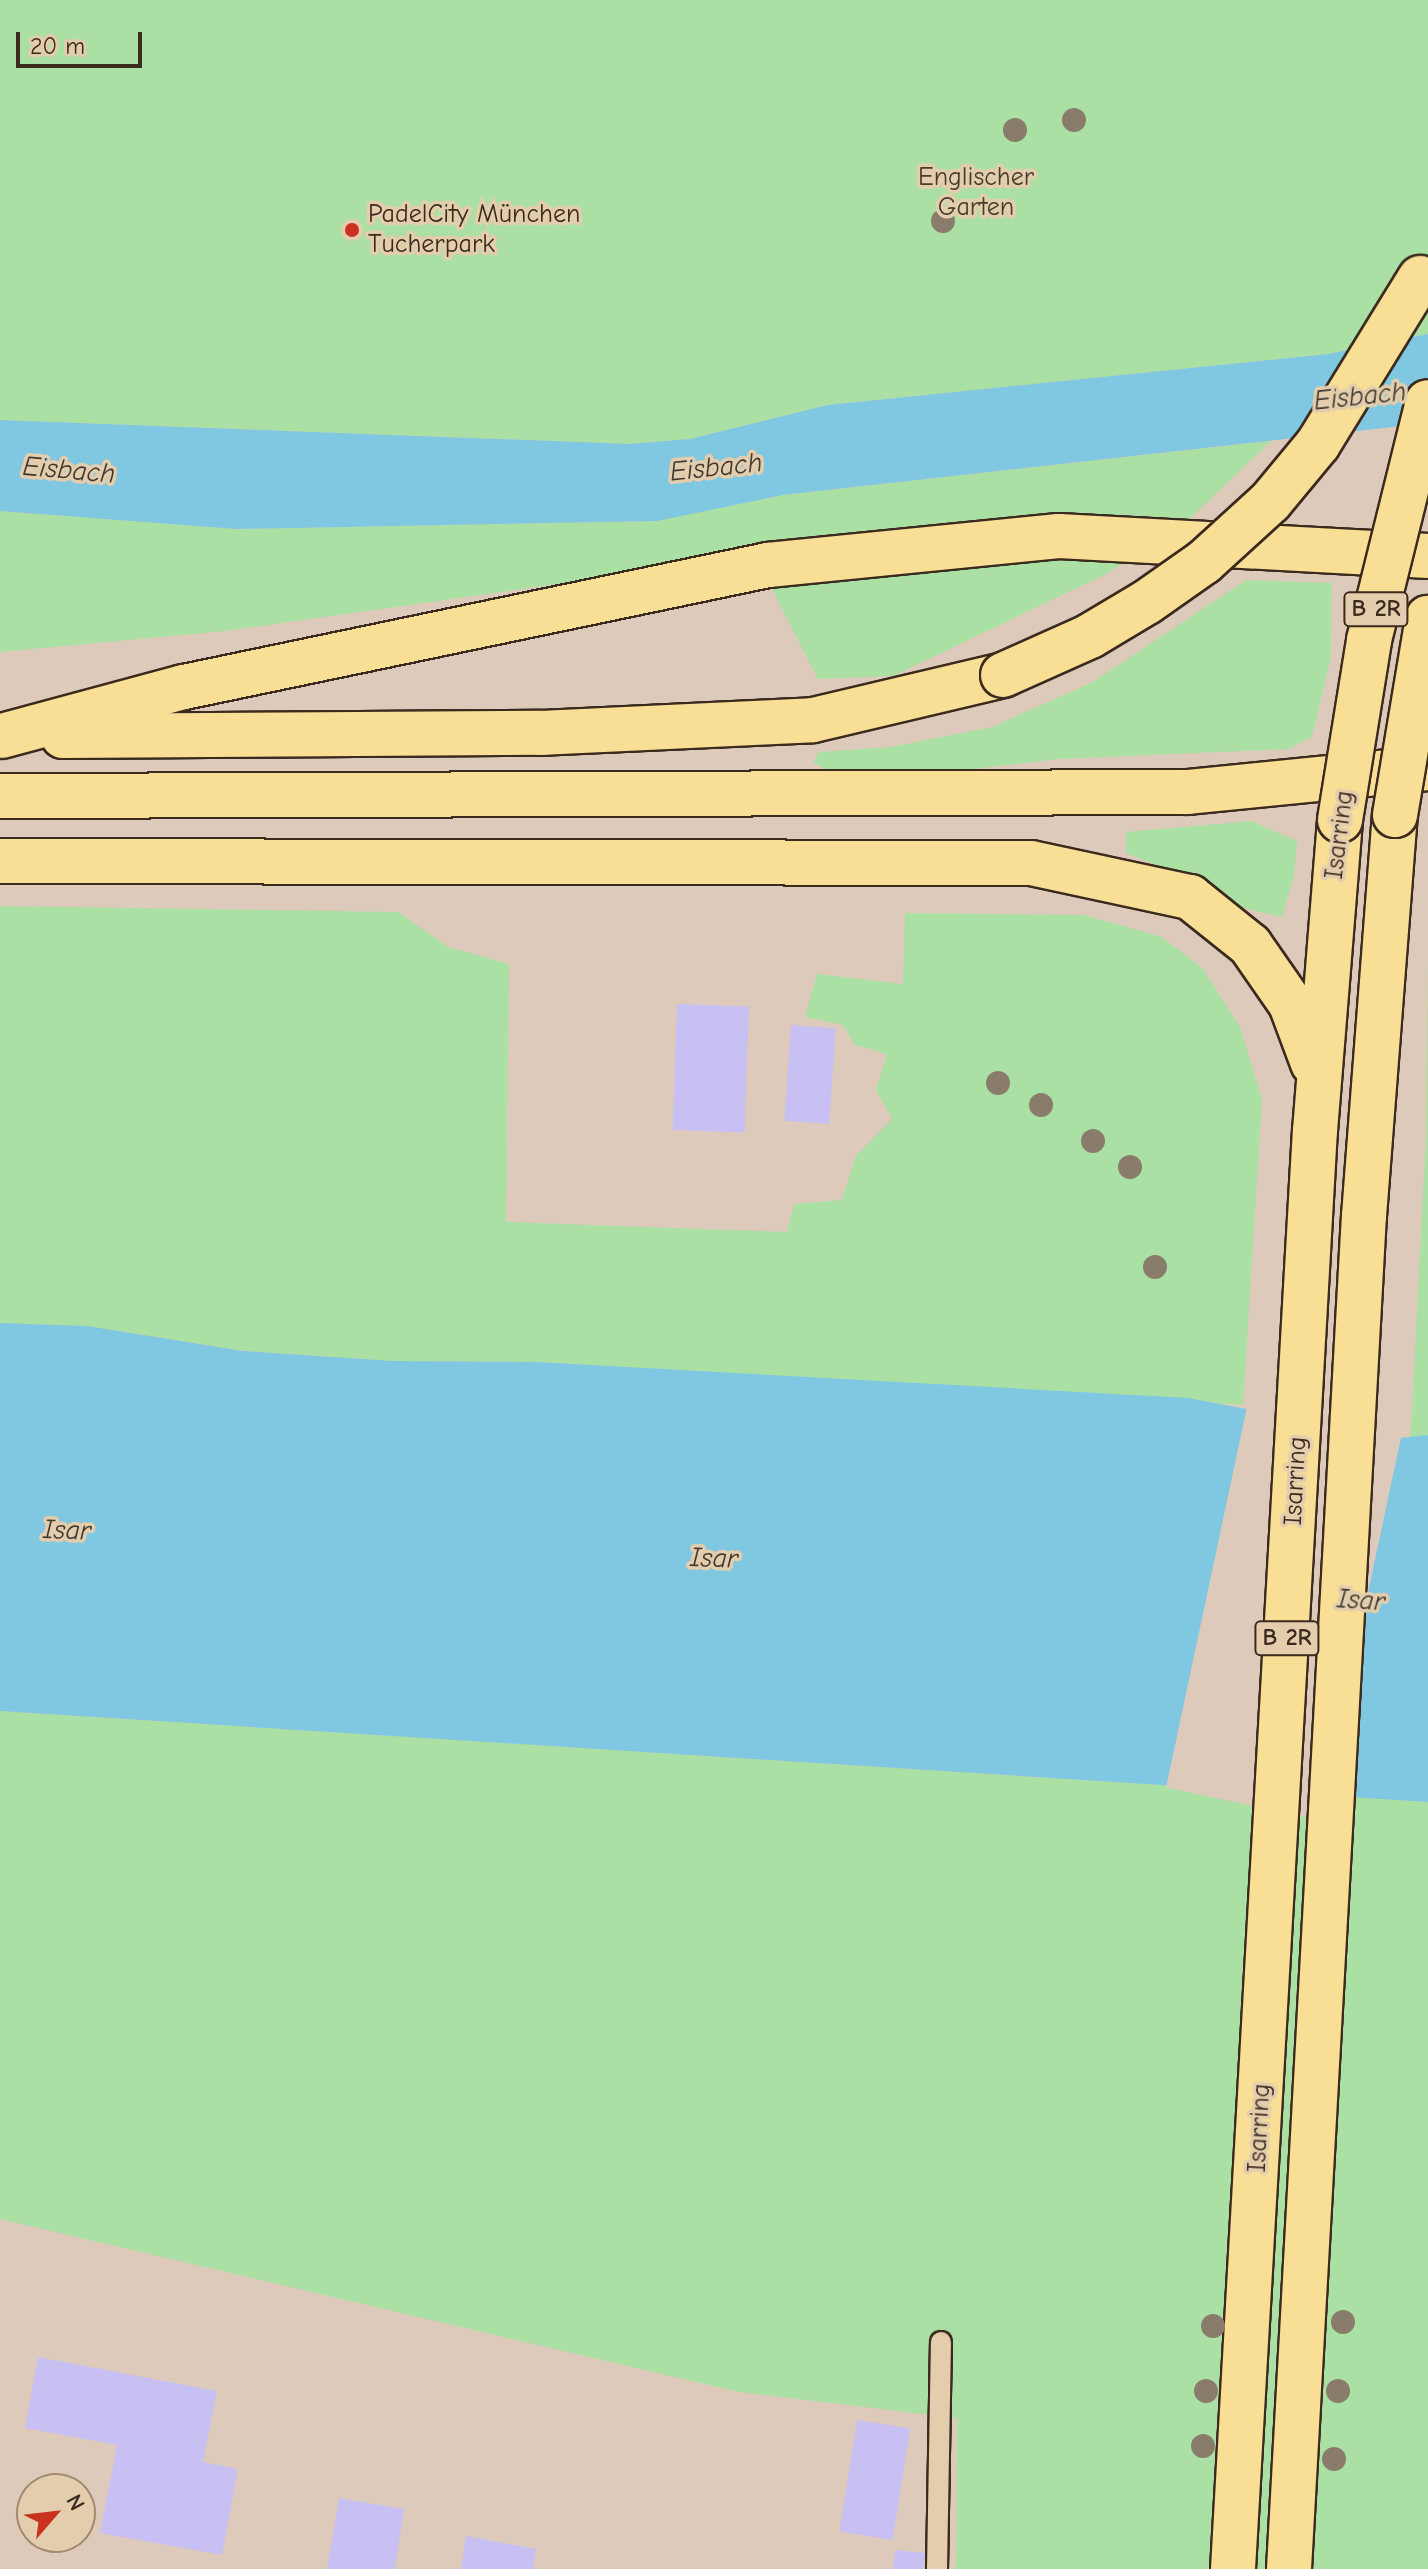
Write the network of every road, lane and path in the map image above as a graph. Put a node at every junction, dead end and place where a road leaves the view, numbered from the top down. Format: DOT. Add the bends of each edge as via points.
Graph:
graph roads {
  1 [pos="1424,273"];
  2 [pos="1428,402"];
  3 [pos="1428,556"];
  4 [pos="1428,618"];
  5 [pos="2,736"];
  6 [pos="1428,768"];
  7 [pos="0,796"];
  8 [pos="0,861"];
  9 [pos="1319,1077"];
  10 [pos="941,2342"];
  11 [pos="937,2569"];
  12 [pos="1233,2569"];
  13 [pos="1289,2569"];
  1 -- 5 [label="highway, bridge" via="1318,444 1270,502 1204,562 1147,602 1090,636 1003,675 813,720 541,733"];
  2 -- 9 [label="highway, Isarring / B 2R, bridge" via="1369,640 1340,820"];
  3 -- 5 [label="highway" via="1059,536 768,565 184,687"];
  4 -- 13 [label="highway, Isarring / B 2R, bridge" via="1395,815 1369,1134"];
  6 -- 7 [label="highway" via="1188,792"];
  8 -- 9 [label="highway" via="1031,863 1190,897 1250,945 1291,1004"];
  9 -- 12 [label="highway, Isarring / B 2R"];
  10 -- 11 [label="lane"];
}
